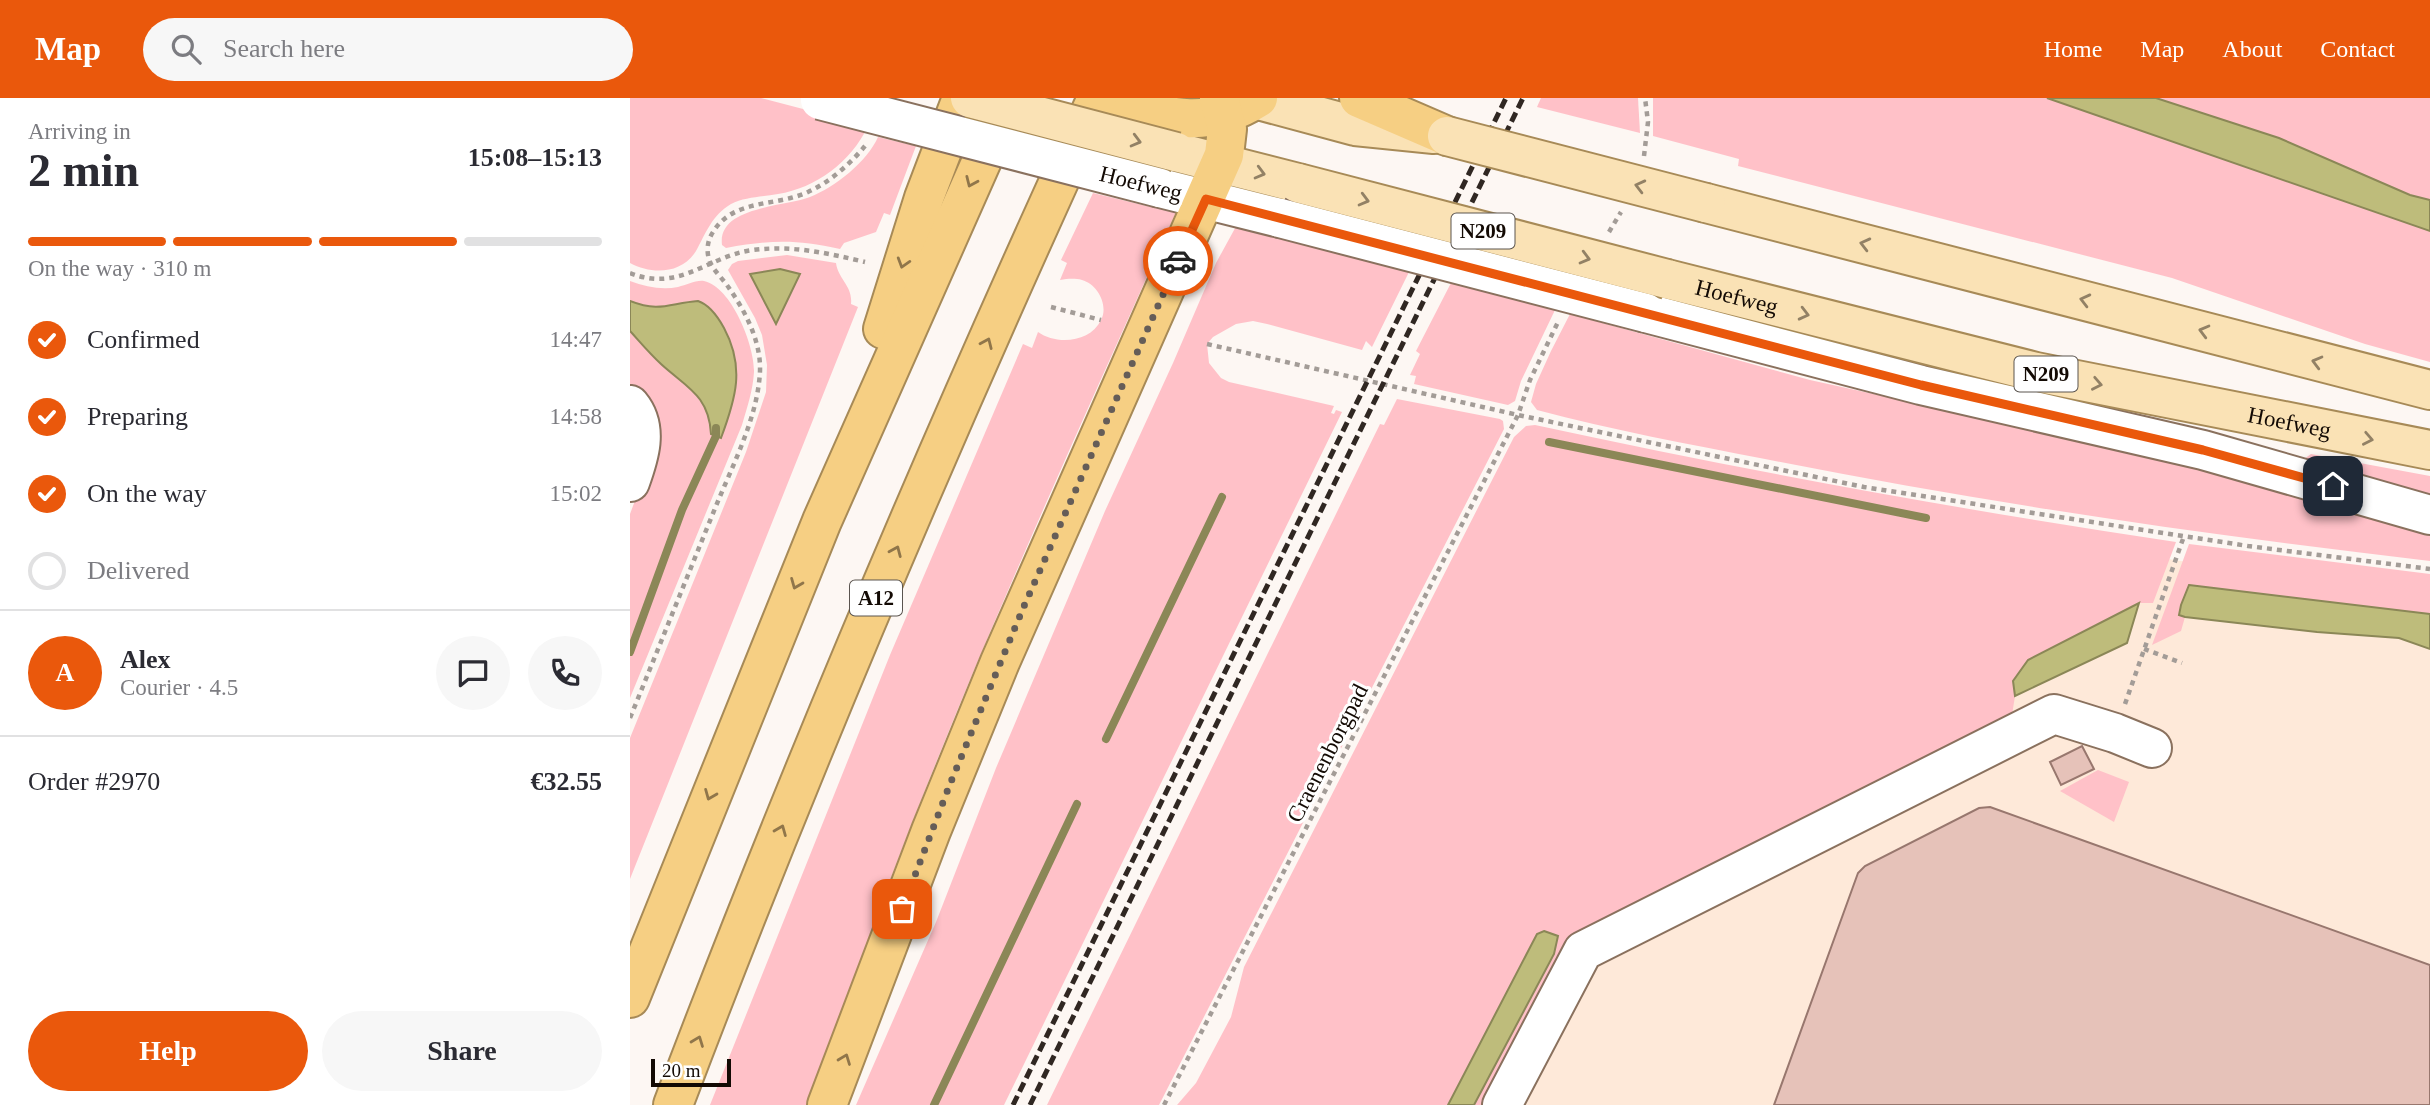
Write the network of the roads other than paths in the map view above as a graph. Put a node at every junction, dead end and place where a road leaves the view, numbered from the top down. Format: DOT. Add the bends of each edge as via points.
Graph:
graph roads {
  1 [pos="962,98"];
  2 [pos="970,98"];
  3 [pos="1010,98"];
  4 [pos="1098,98"];
  5 [pos="1396,98"];
  6 [pos="815,99"];
  7 [pos="1344,108"];
  8 [pos="1225,111"];
  9 [pos="1447,136"];
  10 [pos="1221,163"];
  11 [pos="1206,199"];
  12 [pos="2430,390"];
  13 [pos="630,405"];
  14 [pos="2430,450"];
  15 [pos="630,482"];
  16 [pos="2430,515"];
  17 [pos="822,521"];
  18 [pos="2152,748"];
  19 [pos="630,998"];
  20 [pos="673,1105"];
  21 [pos="827,1105"];
  22 [pos="1502,1105"];
  1 -- 17 [label="highway, one-way" via="924,198"];
  2 -- 8 [label="main road, Hoefweg / N209, one-way, bridge" via="1048,118"];
  3 -- 17 [label="highway, one-way"];
  4 -- 8 [label="highway, N209" via="1173,117"];
  20 -- 4 [label="highway, A12, one-way" via="867,620"];
  5 -- 9 [label="highway, N209"];
  6 -- 11 [label="street, Hoefweg, bridge"];
  7 -- 8 [label="main road, Hoefweg / N209"];
  7 -- 9 [label="highway, N209"];
  8 -- 10 [label="main road, Hoefweg / N209"];
  12 -- 9 [label="main road, N209, one-way, bridge"];
  10 -- 11 [label="highway"];
  10 -- 14 [label="main road, Hoefweg / N209, one-way, bridge" via="2036,372"];
  11 -- 16 [label="street, Hoefweg, bridge" via="1953,393 2203,450"];
  21 -- 11 [label="highway, one-way" via="995,674"];
  13 -- 15 [label="street" via="640,421 641,435"];
  17 -- 19 [label="highway, one-way"];
  18 -- 22 [label="street" via="2054,715 1583,951"];
}
